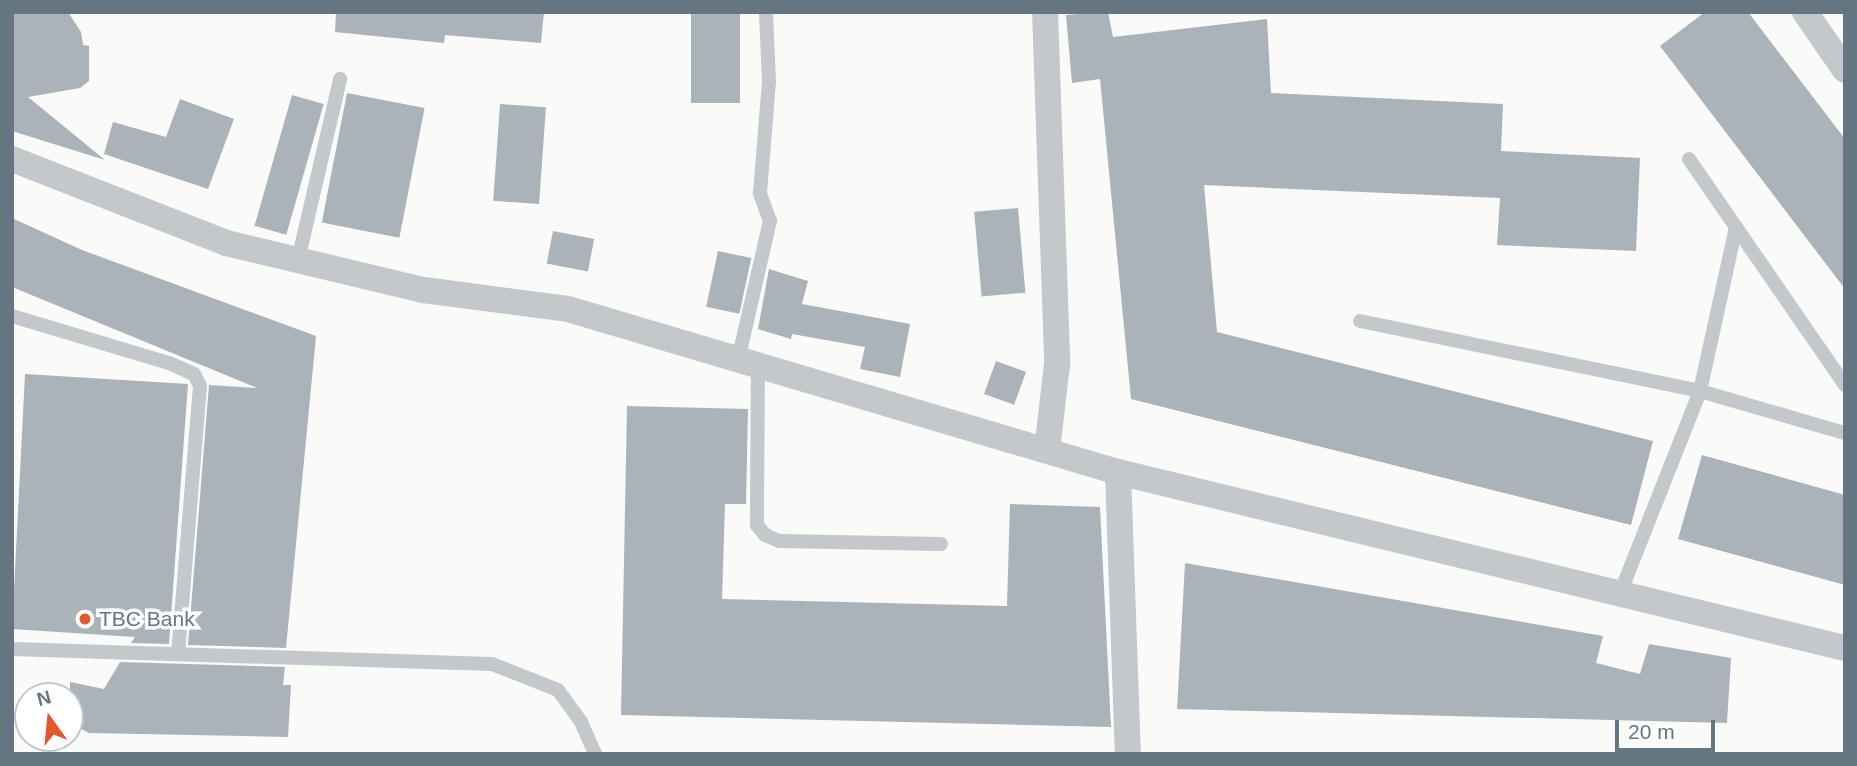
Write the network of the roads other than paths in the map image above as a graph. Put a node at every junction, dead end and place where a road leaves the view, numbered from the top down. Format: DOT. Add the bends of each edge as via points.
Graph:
graph roads {
  1 [pos="766,12"];
  2 [pos="1045,12"];
  3 [pos="1805,12"];
  4 [pos="1845,70"];
  5 [pos="340,79"];
  6 [pos="12,159"];
  7 [pos="1689,159"];
  8 [pos="1736,227"];
  9 [pos="298,260"];
  10 [pos="12,316"];
  11 [pos="1360,321"];
  12 [pos="749,359"];
  13 [pos="1845,385"];
  14 [pos="1700,391"];
  15 [pos="1845,433"];
  16 [pos="1048,450"];
  17 [pos="1118,472"];
  18 [pos="941,544"];
  19 [pos="1619,596"];
  20 [pos="1845,648"];
  21 [pos="12,649"];
  22 [pos="178,652"];
  23 [pos="595,754"];
  24 [pos="1128,754"];
  1 -- 12 [label="lane" via="769,82 760,193 770,221"];
  2 -- 16 [label="street" via="1058,364"];
  3 -- 4 [label="street"];
  5 -- 9 [label="lane"];
  6 -- 9 [label="street" via="226,243"];
  7 -- 8 [label="lane"];
  8 -- 13 [label="lane"];
  8 -- 14 [label="lane"];
  9 -- 12 [label="street" via="424,290 568,309"];
  10 -- 22 [label="lane" via="169,363 194,374 200,386"];
  11 -- 14 [label="lane"];
  12 -- 16 [label="street"];
  12 -- 18 [label="lane" via="757,525 765,535 779,541"];
  14 -- 15 [label="lane"];
  14 -- 19 [label="lane"];
  16 -- 17 [label="street"];
  17 -- 19 [label="street"];
  17 -- 24 [label="street"];
  19 -- 20 [label="street"];
  21 -- 22 [label="lane"];
  22 -- 23 [label="lane" via="492,664 558,690 581,722"];
}
